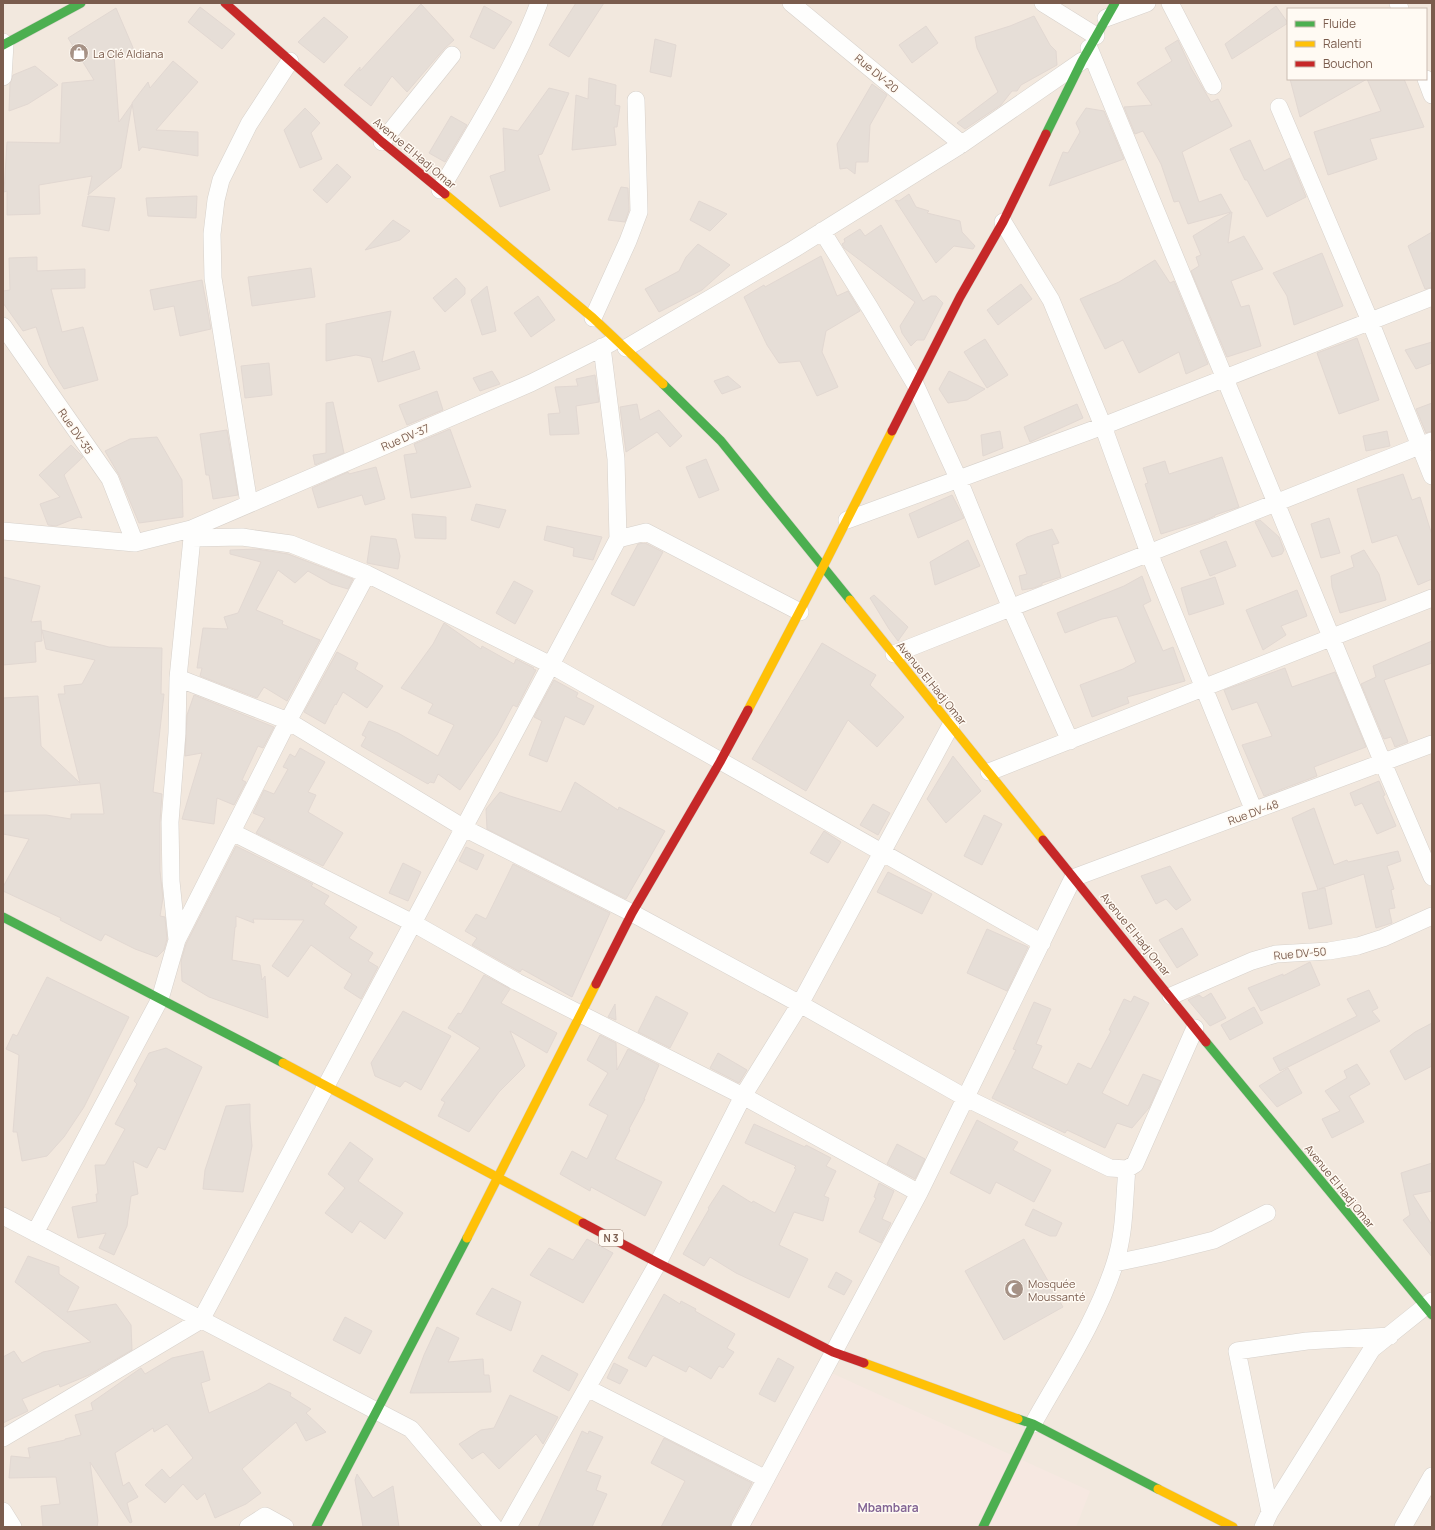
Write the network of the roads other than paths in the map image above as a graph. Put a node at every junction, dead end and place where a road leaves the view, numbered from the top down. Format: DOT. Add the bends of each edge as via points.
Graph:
graph roads {
  1 [pos="81,3"];
  2 [pos="224,3"];
  3 [pos="539,3"];
  4 [pos="791,3"];
  5 [pos="1115,3"];
  6 [pos="1147,3"];
  7 [pos="1170,3"];
  8 [pos="1054,6"];
  9 [pos="1106,18"];
  10 [pos="4,44"];
  11 [pos="1089,48"];
  12 [pos="452,55"];
  13 [pos="290,61"];
  14 [pos="3,77"];
  15 [pos="1426,80"];
  16 [pos="1213,86"];
  17 [pos="1432,95"];
  18 [pos="636,100"];
  19 [pos="1279,107"];
  20 [pos="382,142"];
  21 [pos="962,144"];
  22 [pos="440,190"];
  23 [pos="1003,222"];
  24 [pos="822,231"];
  25 [pos="1432,297"];
  26 [pos="593,318"];
  27 [pos="1370,321"];
  28 [pos="3,326"];
  29 [pos="615,345"];
  30 [pos="1225,378"];
  31 [pos="915,384"];
  32 [pos="1103,426"];
  33 [pos="1426,444"];
  34 [pos="1432,476"];
  35 [pos="958,478"];
  36 [pos="1276,503"];
  37 [pos="249,504"];
  38 [pos="847,520"];
  39 [pos="3,530"];
  40 [pos="191,534"];
  41 [pos="618,539"];
  42 [pos="135,543"];
  43 [pos="1149,553"];
  44 [pos="823,567"];
  45 [pos="367,574"];
  46 [pos="1432,598"];
  47 [pos="1011,608"];
  48 [pos="800,612"];
  49 [pos="1332,638"];
  50 [pos="894,654"];
  51 [pos="551,665"];
  52 [pos="178,678"];
  53 [pos="1204,688"];
  54 [pos="288,721"];
  55 [pos="951,725"];
  56 [pos="1070,741"];
  57 [pos="1432,744"];
  58 [pos="720,762"];
  59 [pos="1383,763"];
  60 [pos="989,772"];
  61 [pos="1254,811"];
  62 [pos="464,828"];
  63 [pos="232,832"];
  64 [pos="882,852"];
  65 [pos="1432,877"];
  66 [pos="1073,878"];
  67 [pos="632,914"];
  68 [pos="1432,916"];
  69 [pos="3,917"];
  70 [pos="413,923"];
  71 [pos="177,940"];
  72 [pos="1042,943"];
  73 [pos="1170,996"];
  74 [pos="160,999"];
  75 [pos="800,1004"];
  76 [pos="581,1014"];
  77 [pos="1195,1028"];
  78 [pos="326,1086"];
  79 [pos="743,1096"];
  80 [pos="966,1098"];
  81 [pos="1127,1169"];
  82 [pos="498,1178"];
  83 [pos="919,1193"];
  84 [pos="1267,1212"];
  85 [pos="3,1216"];
  86 [pos="35,1233"];
  87 [pos="658,1263"];
  88 [pos="1115,1263"];
  89 [pos="1430,1308"];
  90 [pos="201,1320"];
  91 [pos="1390,1336"];
  92 [pos="833,1352"];
  93 [pos="587,1388"];
  94 [pos="376,1412"];
  95 [pos="1033,1424"];
  96 [pos="3,1438"];
  97 [pos="1432,1476"];
  98 [pos="766,1479"];
  99 [pos="3,1511"];
  100 [pos="1266,1520"];
  101 [pos="13,1527"];
  102 [pos="248,1527"];
  103 [pos="285,1527"];
  104 [pos="316,1527"];
  105 [pos="494,1527"];
  106 [pos="508,1527"];
  107 [pos="740,1527"];
  108 [pos="983,1527"];
  109 [pos="1233,1527"];
  110 [pos="1403,1527"];
  1 -- 10 [label="street"];
  2 -- 13 [label="street, Avenue El Hadj Omar"];
  3 -- 22 [label="street" via="530,27 483,116"];
  4 -- 21 [label="street, Rue DV-20"];
  5 -- 9 [label="street"];
  6 -- 9 [label="street"];
  7 -- 16 [label="street"];
  8 -- 11 [label="street"];
  9 -- 11 [label="street"];
  10 -- 14 [label="street"];
  11 -- 21 [label="street, Rue DV-37"];
  11 -- 23 [label="street"];
  11 -- 30 [label="street"];
  12 -- 20 [label="street"];
  13 -- 20 [label="street, Avenue El Hadj Omar"];
  13 -- 37 [label="street" via="250,124 221,180 212,234 213,278"];
  15 -- 17 [label="street"];
  18 -- 26 [label="street" via="639,212"];
  19 -- 27 [label="street"];
  20 -- 22 [label="street, Avenue El Hadj Omar"];
  21 -- 24 [label="street, Rue DV-37"];
  22 -- 26 [label="street, Avenue El Hadj Omar"];
  23 -- 31 [label="street"];
  23 -- 32 [label="street" via="1051,300"];
  24 -- 29 [label="street, Rue DV-37"];
  24 -- 31 [label="street"];
  25 -- 27 [label="street"];
  26 -- 29 [label="street, Avenue El Hadj Omar"];
  27 -- 30 [label="street"];
  27 -- 33 [label="street"];
  28 -- 42 [label="street, Rue DV-35" via="110,479"];
  29 -- 37 [label="street, Rue DV-37"];
  29 -- 41 [label="street"];
  29 -- 44 [label="street, Avenue El Hadj Omar" via="721,441"];
  30 -- 32 [label="street"];
  30 -- 36 [label="street"];
  31 -- 35 [label="street"];
  31 -- 38 [label="street"];
  32 -- 35 [label="street"];
  32 -- 43 [label="street"];
  33 -- 34 [label="street"];
  33 -- 36 [label="street"];
  35 -- 38 [label="street"];
  35 -- 47 [label="street"];
  36 -- 43 [label="street"];
  36 -- 49 [label="street"];
  37 -- 40 [label="street, Rue DV-37"];
  38 -- 44 [label="street"];
  39 -- 42 [label="street"];
  40 -- 42 [label="street"];
  40 -- 45 [label="street" via="242,536 291,544"];
  40 -- 52 [label="street"];
  41 -- 48 [label="street" via="646,532"];
  41 -- 51 [label="street"];
  43 -- 47 [label="street"];
  43 -- 53 [label="street"];
  44 -- 48 [label="street"];
  44 -- 50 [label="street, Avenue El Hadj Omar"];
  45 -- 51 [label="street"];
  45 -- 54 [label="street"];
  46 -- 49 [label="street"];
  47 -- 50 [label="street"];
  47 -- 56 [label="street"];
  48 -- 58 [label="street"];
  49 -- 53 [label="street"];
  49 -- 59 [label="street"];
  50 -- 55 [label="street, Avenue El Hadj Omar"];
  51 -- 58 [label="street"];
  51 -- 62 [label="street"];
  52 -- 54 [label="street"];
  52 -- 71 [label="street" via="170,822 171,880"];
  53 -- 56 [label="street"];
  53 -- 61 [label="street"];
  54 -- 62 [label="street"];
  54 -- 63 [label="street"];
  55 -- 60 [label="street, Avenue El Hadj Omar"];
  55 -- 64 [label="street"];
  56 -- 60 [label="street"];
  57 -- 59 [label="street, Rue DV-48"];
  58 -- 64 [label="street"];
  58 -- 67 [label="street"];
  59 -- 61 [label="street, Rue DV-48"];
  59 -- 65 [label="street"];
  60 -- 66 [label="street, Avenue El Hadj Omar"];
  61 -- 66 [label="street, Rue DV-48"];
  62 -- 67 [label="street"];
  62 -- 70 [label="street"];
  63 -- 70 [label="street"];
  63 -- 71 [label="street"];
  64 -- 72 [label="street"];
  64 -- 75 [label="street"];
  66 -- 72 [label="street"];
  66 -- 73 [label="street, Avenue El Hadj Omar"];
  67 -- 75 [label="street"];
  67 -- 76 [label="street"];
  68 -- 73 [label="street, Rue DV-50" via="1358,946 1329,951 1276,954 1252,961"];
  69 -- 74 [label="street, N 3"];
  70 -- 76 [label="street" via="517,982"];
  70 -- 78 [label="street"];
  71 -- 74 [label="street"];
  72 -- 80 [label="street"];
  73 -- 77 [label="street, Avenue El Hadj Omar"];
  74 -- 78 [label="street, N 3"];
  74 -- 86 [label="street"];
  75 -- 79 [label="street"];
  75 -- 80 [label="street"];
  76 -- 79 [label="street"];
  76 -- 82 [label="street"];
  77 -- 81 [label="street" via="1135,1164"];
  77 -- 89 [label="street, Avenue El Hadj Omar"];
  78 -- 82 [label="street, N 3"];
  78 -- 90 [label="street"];
  79 -- 83 [label="street"];
  79 -- 87 [label="street"];
  80 -- 81 [label="street" via="1110,1168"];
  80 -- 83 [label="street"];
  81 -- 88 [label="street" via="1121,1238"];
  82 -- 87 [label="street, N 3"];
  82 -- 94 [label="street"];
  83 -- 92 [label="street"];
  84 -- 88 [label="street" via="1214,1240"];
  85 -- 86 [label="street"];
  86 -- 90 [label="street"];
  87 -- 92 [label="street, N 3"];
  87 -- 93 [label="street"];
  88 -- 95 [label="street" via="1092,1320"];
  89 -- 91 [label="street"];
  90 -- 94 [label="street"];
  90 -- 96 [label="street"];
  91 -- 100 [label="street" via="1372,1349"];
  91 -- 100 [label="street" via="1307,1341 1237,1351"];
  92 -- 95 [label="street, N 3"];
  92 -- 98 [label="street"];
  93 -- 98 [label="street"];
  93 -- 106 [label="street"];
  94 -- 104 [label="street"];
  94 -- 105 [label="street" via="411,1429"];
  95 -- 108 [label="street"];
  95 -- 109 [label="street, N 3"];
  97 -- 110 [label="street"];
  98 -- 107 [label="street"];
  99 -- 101 [label="street"];
  102 -- 103 [label="street" via="265,1516"];
}
